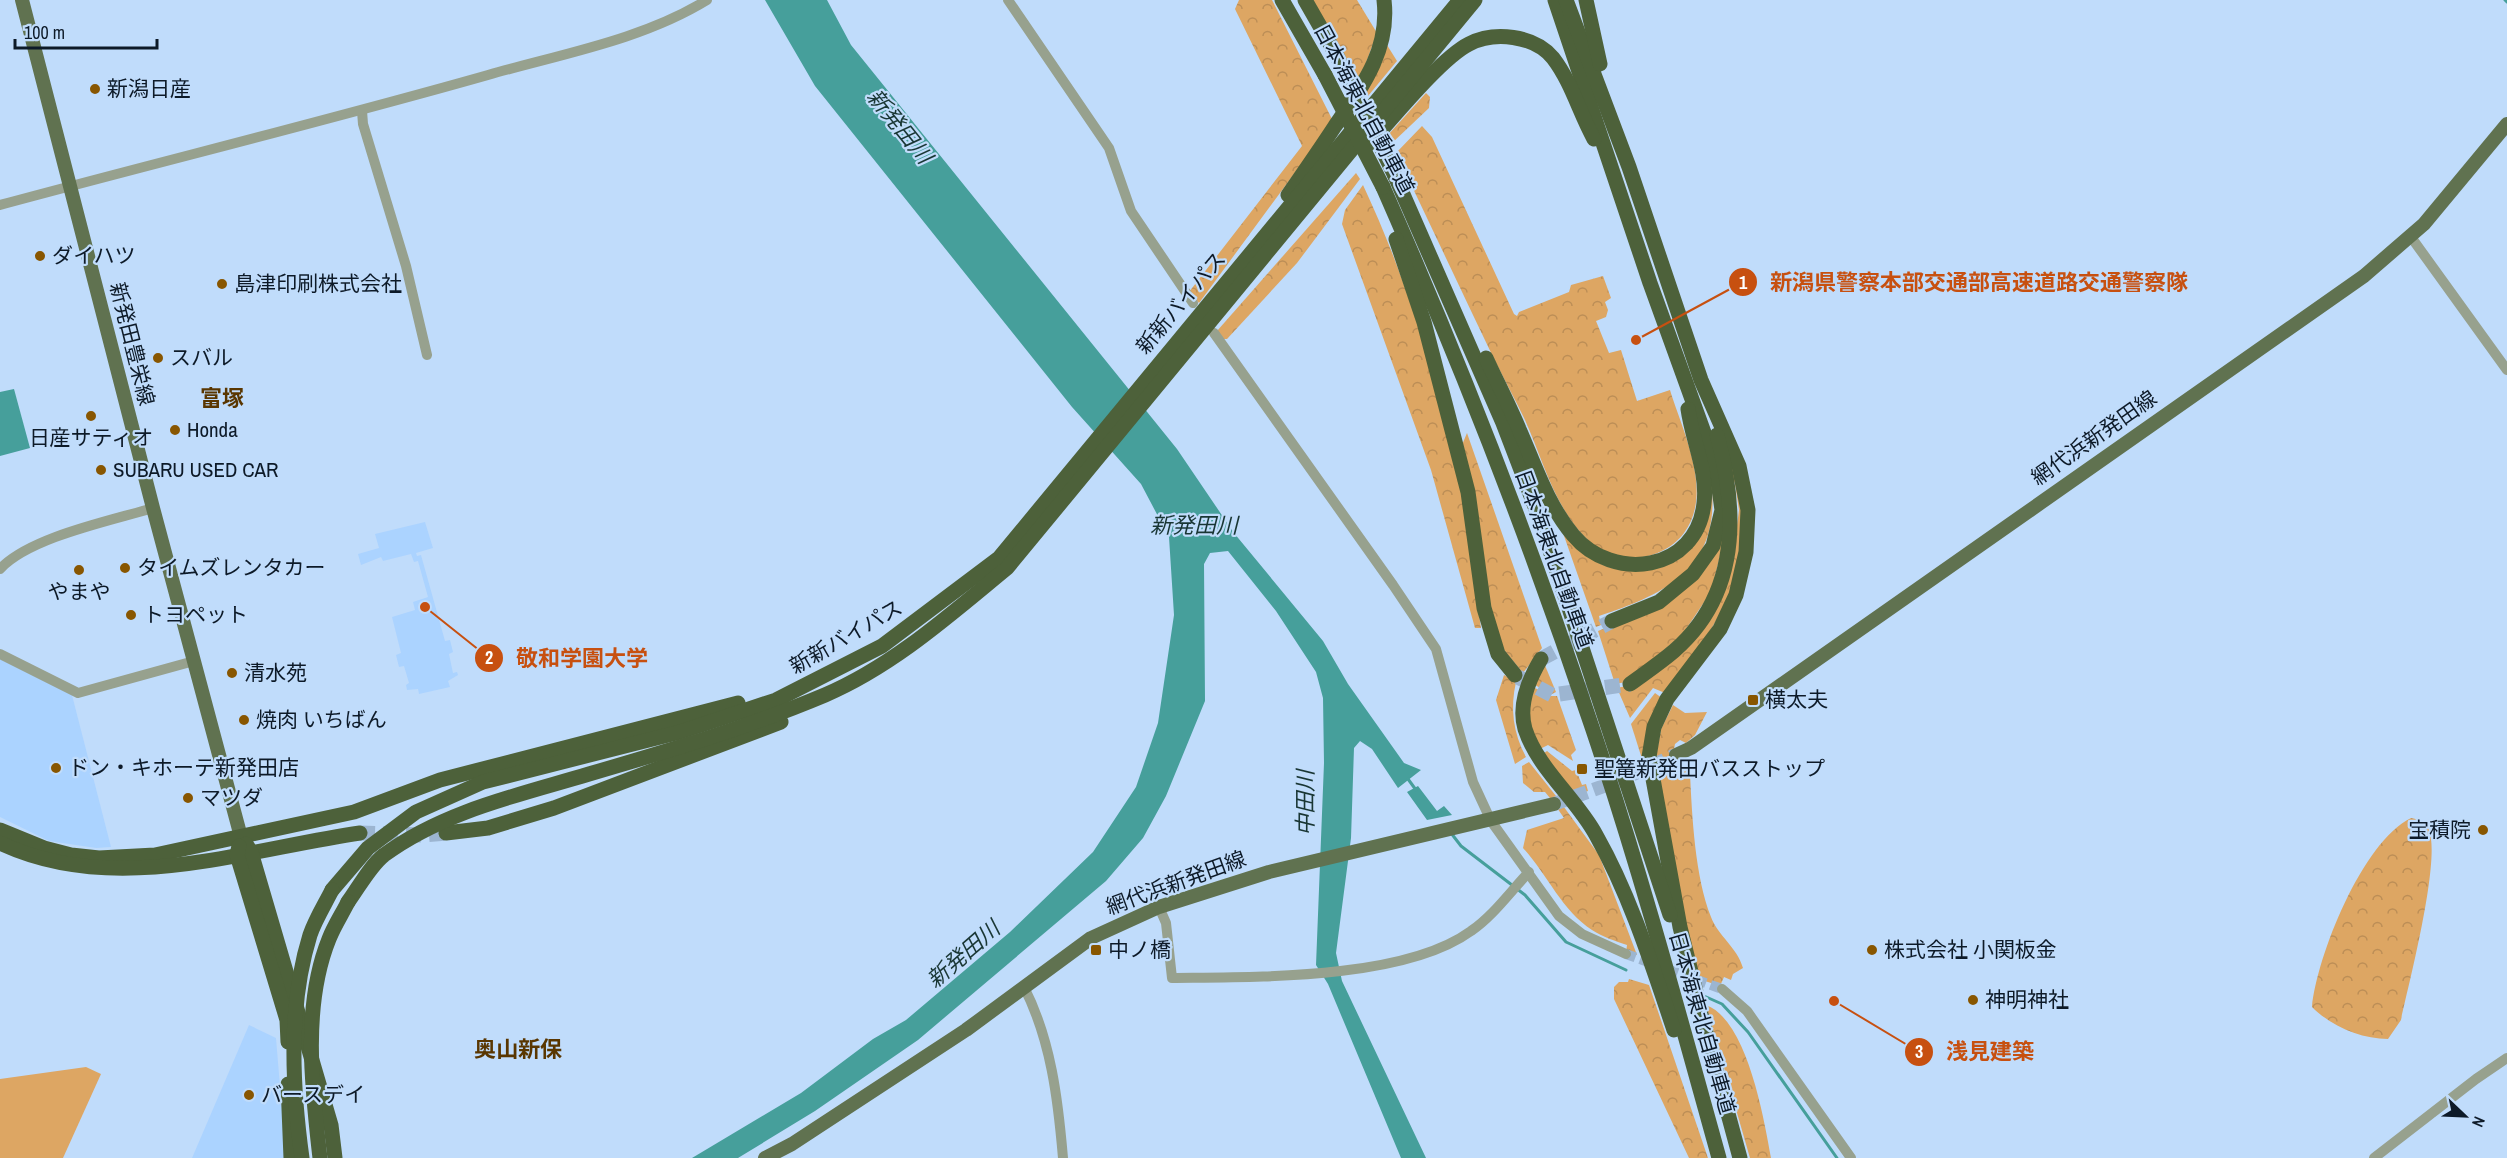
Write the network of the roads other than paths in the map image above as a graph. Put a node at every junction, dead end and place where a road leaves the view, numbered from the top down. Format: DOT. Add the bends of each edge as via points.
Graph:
graph roads {
  1 [pos="22,0"];
  2 [pos="707,0"];
  3 [pos="1008,0"];
  4 [pos="1282,0"];
  5 [pos="1305,0"];
  6 [pos="1384,0"];
  7 [pos="1460,0"];
  8 [pos="1475,0"];
  9 [pos="1555,0"];
  10 [pos="1566,0"];
  11 [pos="1586,0"];
  12 [pos="362,111"];
  13 [pos="2507,124"];
  14 [pos="1629,167"];
  15 [pos="1614,176"];
  16 [pos="70,186"];
  17 [pos="1382,190"];
  18 [pos="0,205"];
  19 [pos="1413,213"];
  20 [pos="2411,237"];
  21 [pos="1231,276"];
  22 [pos="1248,276"];
  23 [pos="1193,303"];
  24 [pos="1214,333"];
  25 [pos="427,356"];
  26 [pos="2507,370"];
  27 [pos="1701,380"];
  28 [pos="1684,382"];
  29 [pos="1149,386"];
  30 [pos="153,508"];
  31 [pos="0,569"];
  32 [pos="1612,621"];
  33 [pos="0,654"];
  34 [pos="1541,659"];
  35 [pos="194,661"];
  36 [pos="854,670"];
  37 [pos="1515,675"];
  38 [pos="817,682"];
  39 [pos="1630,684"];
  40 [pos="827,694"];
  41 [pos="1676,755"];
  42 [pos="1554,804"];
  43 [pos="1491,821"];
  44 [pos="0,831"];
  45 [pos="360,833"];
  46 [pos="446,833"];
  47 [pos="241,837"];
  48 [pos="0,843"];
  49 [pos="244,854"];
  50 [pos="1529,872"];
  51 [pos="1160,907"];
  52 [pos="1626,954"];
  53 [pos="1024,987"];
  54 [pos="1722,989"];
  55 [pos="1698,1000"];
  56 [pos="2507,1058"];
  57 [pos="291,1158"];
  58 [pos="302,1158"];
  59 [pos="320,1158"];
  60 [pos="335,1158"];
  61 [pos="765,1158"];
  62 [pos="1063,1158"];
  63 [pos="1718,1158"];
  64 [pos="1740,1158"];
  65 [pos="1851,1158"];
  66 [pos="2374,1158"];
  1 -- 16 [label="main road, 新発田豊栄線"];
  2 -- 12 [label="street" via="681,16 625,36"];
  3 -- 23 [label="street" via="1109,148 1131,211"];
  4 -- 17 [label="highway, 日本海東北自動車道, bridge" via="1325,75"];
  5 -- 19 [label="highway, 日本海東北自動車道, bridge"];
  6 -- 21 [label="highway" via="1386,19 1380,48 1366,82"];
  7 -- 21 [label="highway, 新新バイパス"];
  8 -- 22 [label="highway, 新新バイパス"];
  9 -- 15 [label="highway"];
  10 -- 14 [label="highway"];
  11 -- 14 [label="highway" via="1597,57 1619,119"];
  12 -- 16 [label="street"];
  12 -- 25 [label="street"];
  13 -- 20 [label="main road, 網代浜新発田線"];
  14 -- 27 [label="highway"];
  15 -- 22 [label="highway" via="1587,128 1570,84 1551,56 1523,38 1497,37 1469,44 1381,131 1274,257"];
  15 -- 28 [label="highway"];
  16 -- 18 [label="street"];
  16 -- 30 [label="main road, 新発田豊栄線"];
  17 -- 37 [label="highway" via="1444,392 1468,492 1484,608 1497,654"];
  17 -- 63 [label="highway, 日本海東北自動車道" via="1442,322 1485,431 1593,728 1678,1008"];
  19 -- 28 [label="highway" via="1462,305 1560,518 1597,555 1624,565 1665,560 1688,542 1701,519 1705,494"];
  19 -- 55 [label="highway, 日本海東北自動車道" via="1539,516"];
  20 -- 26 [label="street"];
  20 -- 41 [label="main road, 網代浜新発田線" via="2364,276"];
  21 -- 29 [label="highway, 新新バイパス"];
  22 -- 29 [label="highway, 新新バイパス"];
  24 -- 43 [label="street" via="1436,649 1473,782"];
  27 -- 39 [label="highway" via="1727,470 1732,513 1729,549 1719,588 1700,620 1676,650"];
  27 -- 55 [label="highway" via="1739,466 1748,510 1746,552 1736,595 1720,629 1667,699 1654,727 1649,757 1680,927"];
  28 -- 32 [label="highway" via="1717,475 1722,510 1713,546 1693,574 1659,602"];
  29 -- 36 [label="highway, 新新バイパス" via="1003,563 904,640"];
  30 -- 31 [label="street" via="63,534"];
  30 -- 35 [label="main road, 新発田豊栄線"];
  33 -- 35 [label="street" via="78,693"];
  34 -- 63 [label="highway" via="1524,701 1525,727 1535,751 1596,833 1618,879"];
  35 -- 47 [label="main road, 新発田豊栄線"];
  36 -- 38 [label="highway, 新新バイパス"];
  36 -- 40 [label="highway, 新新バイパス"];
  38 -- 47 [label="highway" via="440,780 354,812"];
  38 -- 58 [label="highway, 新新バイパス, bridge" via="777,700 680,732 483,782 416,812 368,848 332,890 311,933 297,985 294,1047"];
  40 -- 46 [label="highway" via="787,719 564,804 488,828"];
  40 -- 59 [label="highway, 新新バイパス, bridge" via="699,741 494,802 426,827 382,857 348,902 329,939 316,989 312,1050"];
  42 -- 43 [label="main road, 網代浜新発田線"];
  43 -- 50 [label="street"];
  43 -- 51 [label="main road, 網代浜新発田線" via="1312,861"];
  44 -- 47 [label="highway" via="44,848 99,858 155,855"];
  45 -- 49 [label="highway"];
  47 -- 49 [label="highway"];
  48 -- 49 [label="highway" via="44,860 102,869 154,867"];
  49 -- 57 [label="highway" via="287,1020"];
  49 -- 60 [label="highway" via="331,1125"];
  50 -- 51 [label="street" via="1472,931 1439,950 1388,963 1325,972 1172,978 1166,922"];
  50 -- 52 [label="street" via="1559,916 1582,934"];
  51 -- 53 [label="main road, 網代浜新発田線" via="1091,938"];
  53 -- 61 [label="main road, 網代浜新発田線" via="888,1082"];
  53 -- 62 [label="street" via="1047,1045"];
  54 -- 65 [label="street" via="1747,1011"];
  55 -- 64 [label="highway, 日本海東北自動車道"];
  56 -- 66 [label="street"];
}
